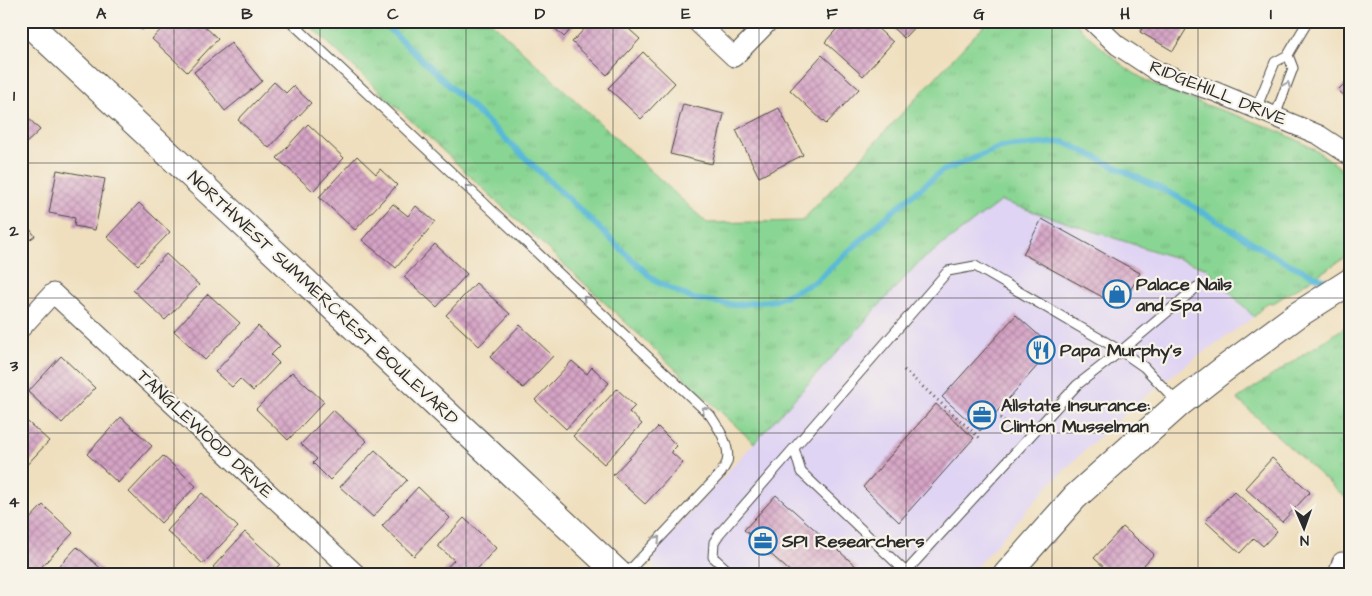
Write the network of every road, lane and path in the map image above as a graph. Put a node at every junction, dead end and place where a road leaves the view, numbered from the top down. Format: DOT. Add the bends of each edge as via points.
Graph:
graph roads {
  1 [pos="26,21"];
  2 [pos="290,21"];
  3 [pos="696,21"];
  4 [pos="769,21"];
  5 [pos="1092,21"];
  6 [pos="1308,21"];
  7 [pos="1288,55"];
  8 [pos="1256,109"];
  9 [pos="1275,116"];
  10 [pos="1351,156"];
  11 [pos="1351,281"];
  12 [pos="1197,287"];
  13 [pos="21,328"];
  14 [pos="1122,351"];
  15 [pos="904,370"];
  16 [pos="1179,404"];
  17 [pos="1000,418"];
  18 [pos="1015,432"];
  19 [pos="981,439"];
  20 [pos="794,448"];
  21 [pos="906,574"];
  22 [pos="357,575"];
  23 [pos="620,575"];
  24 [pos="625,575"];
  25 [pos="732,575"];
  26 [pos="1006,575"];
  1 -- 23 [label="street, NORTHWEST SUMMERCREST BOULEVARD"];
  24 -- 2 [label="lane, one-way" via="721,473 727,460 721,432 710,415"];
  3 -- 4 [label="street" via="734,57"];
  5 -- 8 [label="street, RIDGEHILL DRIVE" via="1117,45 1158,72"];
  6 -- 7 [label="lane"];
  7 -- 8 [label="lane" via="1274,62"];
  9 -- 7 [label="lane, one-way" via="1293,68"];
  8 -- 9 [label="street, RIDGEHILL DRIVE"];
  9 -- 10 [label="street, RIDGEHILL DRIVE" via="1320,135"];
  11 -- 16 [label="street" via="1296,316"];
  12 -- 14 [label="lane"];
  13 -- 22 [label="street, TANGLEWOOD DRIVE" via="53,293"];
  14 -- 16 [label="lane" via="1144,367"];
  14 -- 20 [label="lane" via="975,266 948,271"];
  14 -- 21 [label="lane" via="1077,385"];
  15 -- 19 [label="path"];
  16 -- 26 [label="street" via="1075,497"];
  17 -- 18 [label="path"];
  20 -- 21 [label="lane" via="802,472"];
  20 -- 25 [label="lane" via="714,542 713,557"];
}
